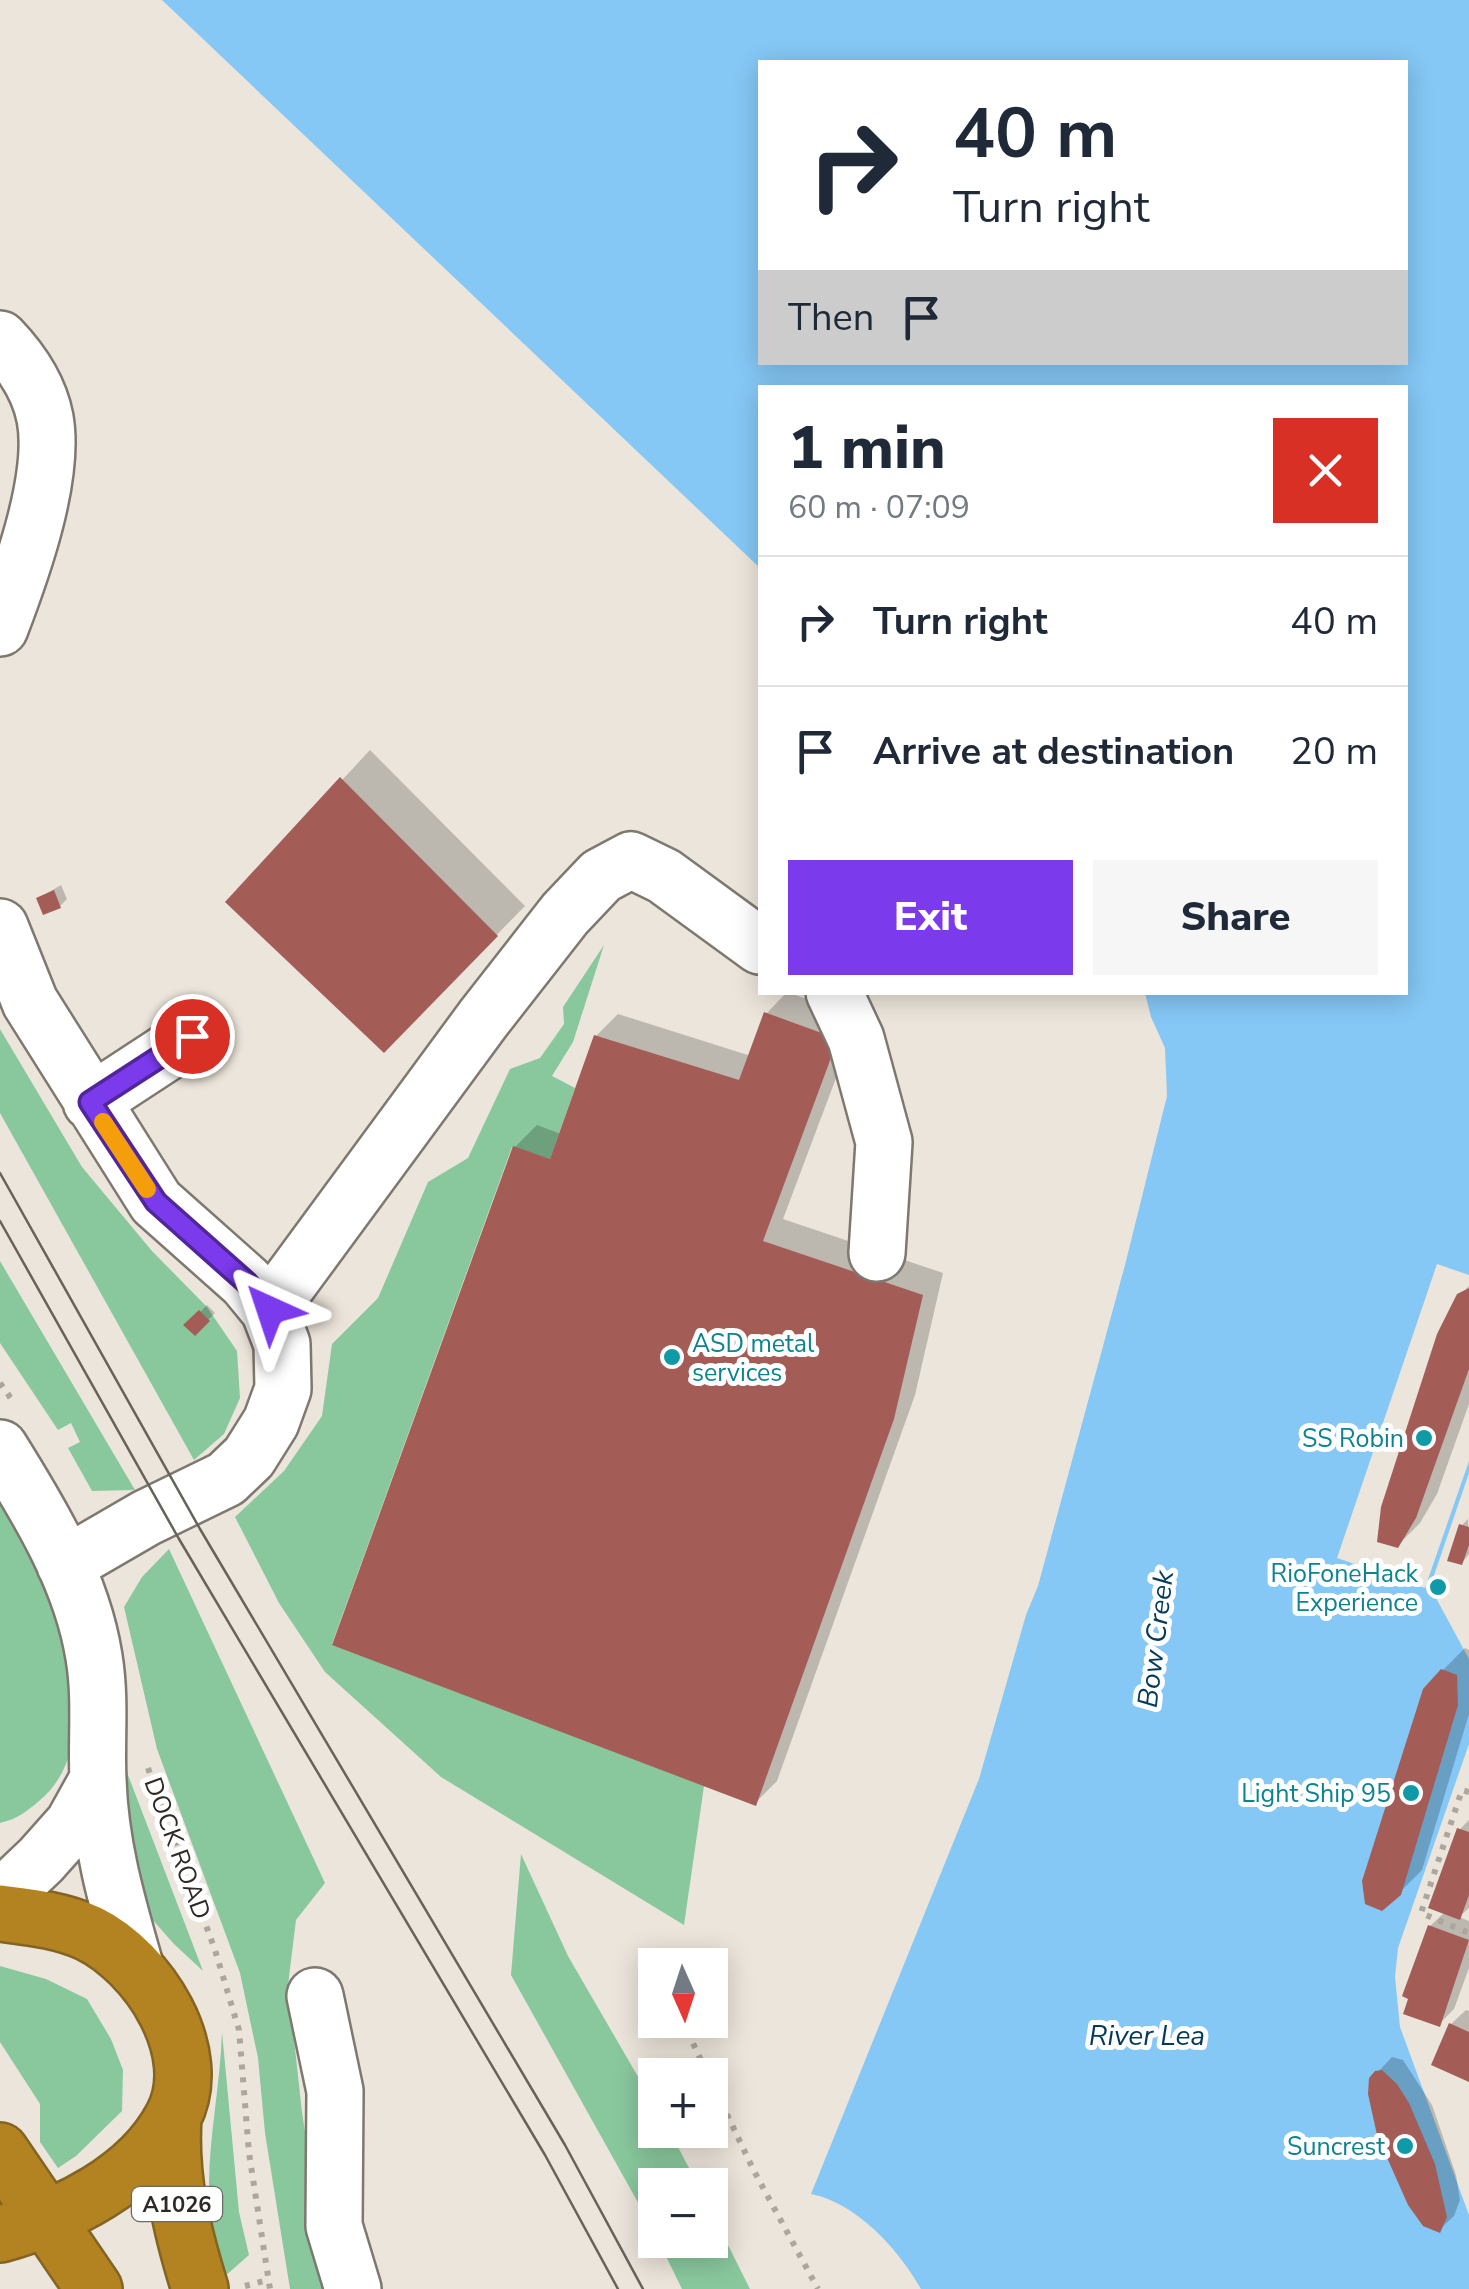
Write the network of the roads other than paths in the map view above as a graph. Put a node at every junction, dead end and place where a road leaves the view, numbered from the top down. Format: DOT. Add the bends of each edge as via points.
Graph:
graph roads {
  1 [pos="0,339"];
  2 [pos="0,628"];
  3 [pos="0,927"];
  4 [pos="758,945"];
  5 [pos="835,995"];
  6 [pos="192,1036"];
  7 [pos="90,1102"];
  8 [pos="877,1253"];
  9 [pos="270,1310"];
  10 [pos="0,1448"];
  11 [pos="65,1565"];
  12 [pos="122,1771"];
  13 [pos="0,1899"];
  14 [pos="0,1914"];
  15 [pos="136,1968"];
  16 [pos="315,1996"];
  17 [pos="173,2117"];
  18 [pos="0,2150"];
  19 [pos="22,2226"];
  20 [pos="94,2289"];
  21 [pos="200,2289"];
  22 [pos="353,2289"];
  1 -- 2 [label="street" via="24,364 45,434 44,480"];
  3 -- 7 [label="street" via="30,1002"];
  4 -- 9 [label="street" via="631,860 601,876 483,1019"];
  5 -- 8 [label="street" via="856,1040 884,1142"];
  6 -- 7 [label="street"];
  7 -- 9 [label="street" via="156,1202"];
  9 -- 11 [label="street" via="282,1344 283,1388 249,1458 226,1480"];
  10 -- 11 [label="street"];
  11 -- 12 [label="street"];
  12 -- 13 [label="street"];
  12 -- 15 [label="street" via="106,1864"];
  14 -- 15 [label="highway" via="66,1924"];
  15 -- 17 [label="highway" via="174,2030 181,2075"];
  16 -- 22 [label="street" via="334,2091 334,2226"];
  17 -- 19 [label="highway" via="121,2176 82,2202"];
  17 -- 21 [label="highway, A1026" via="176,2202"];
  18 -- 19 [label="highway"];
  19 -- 20 [label="highway"];
}
